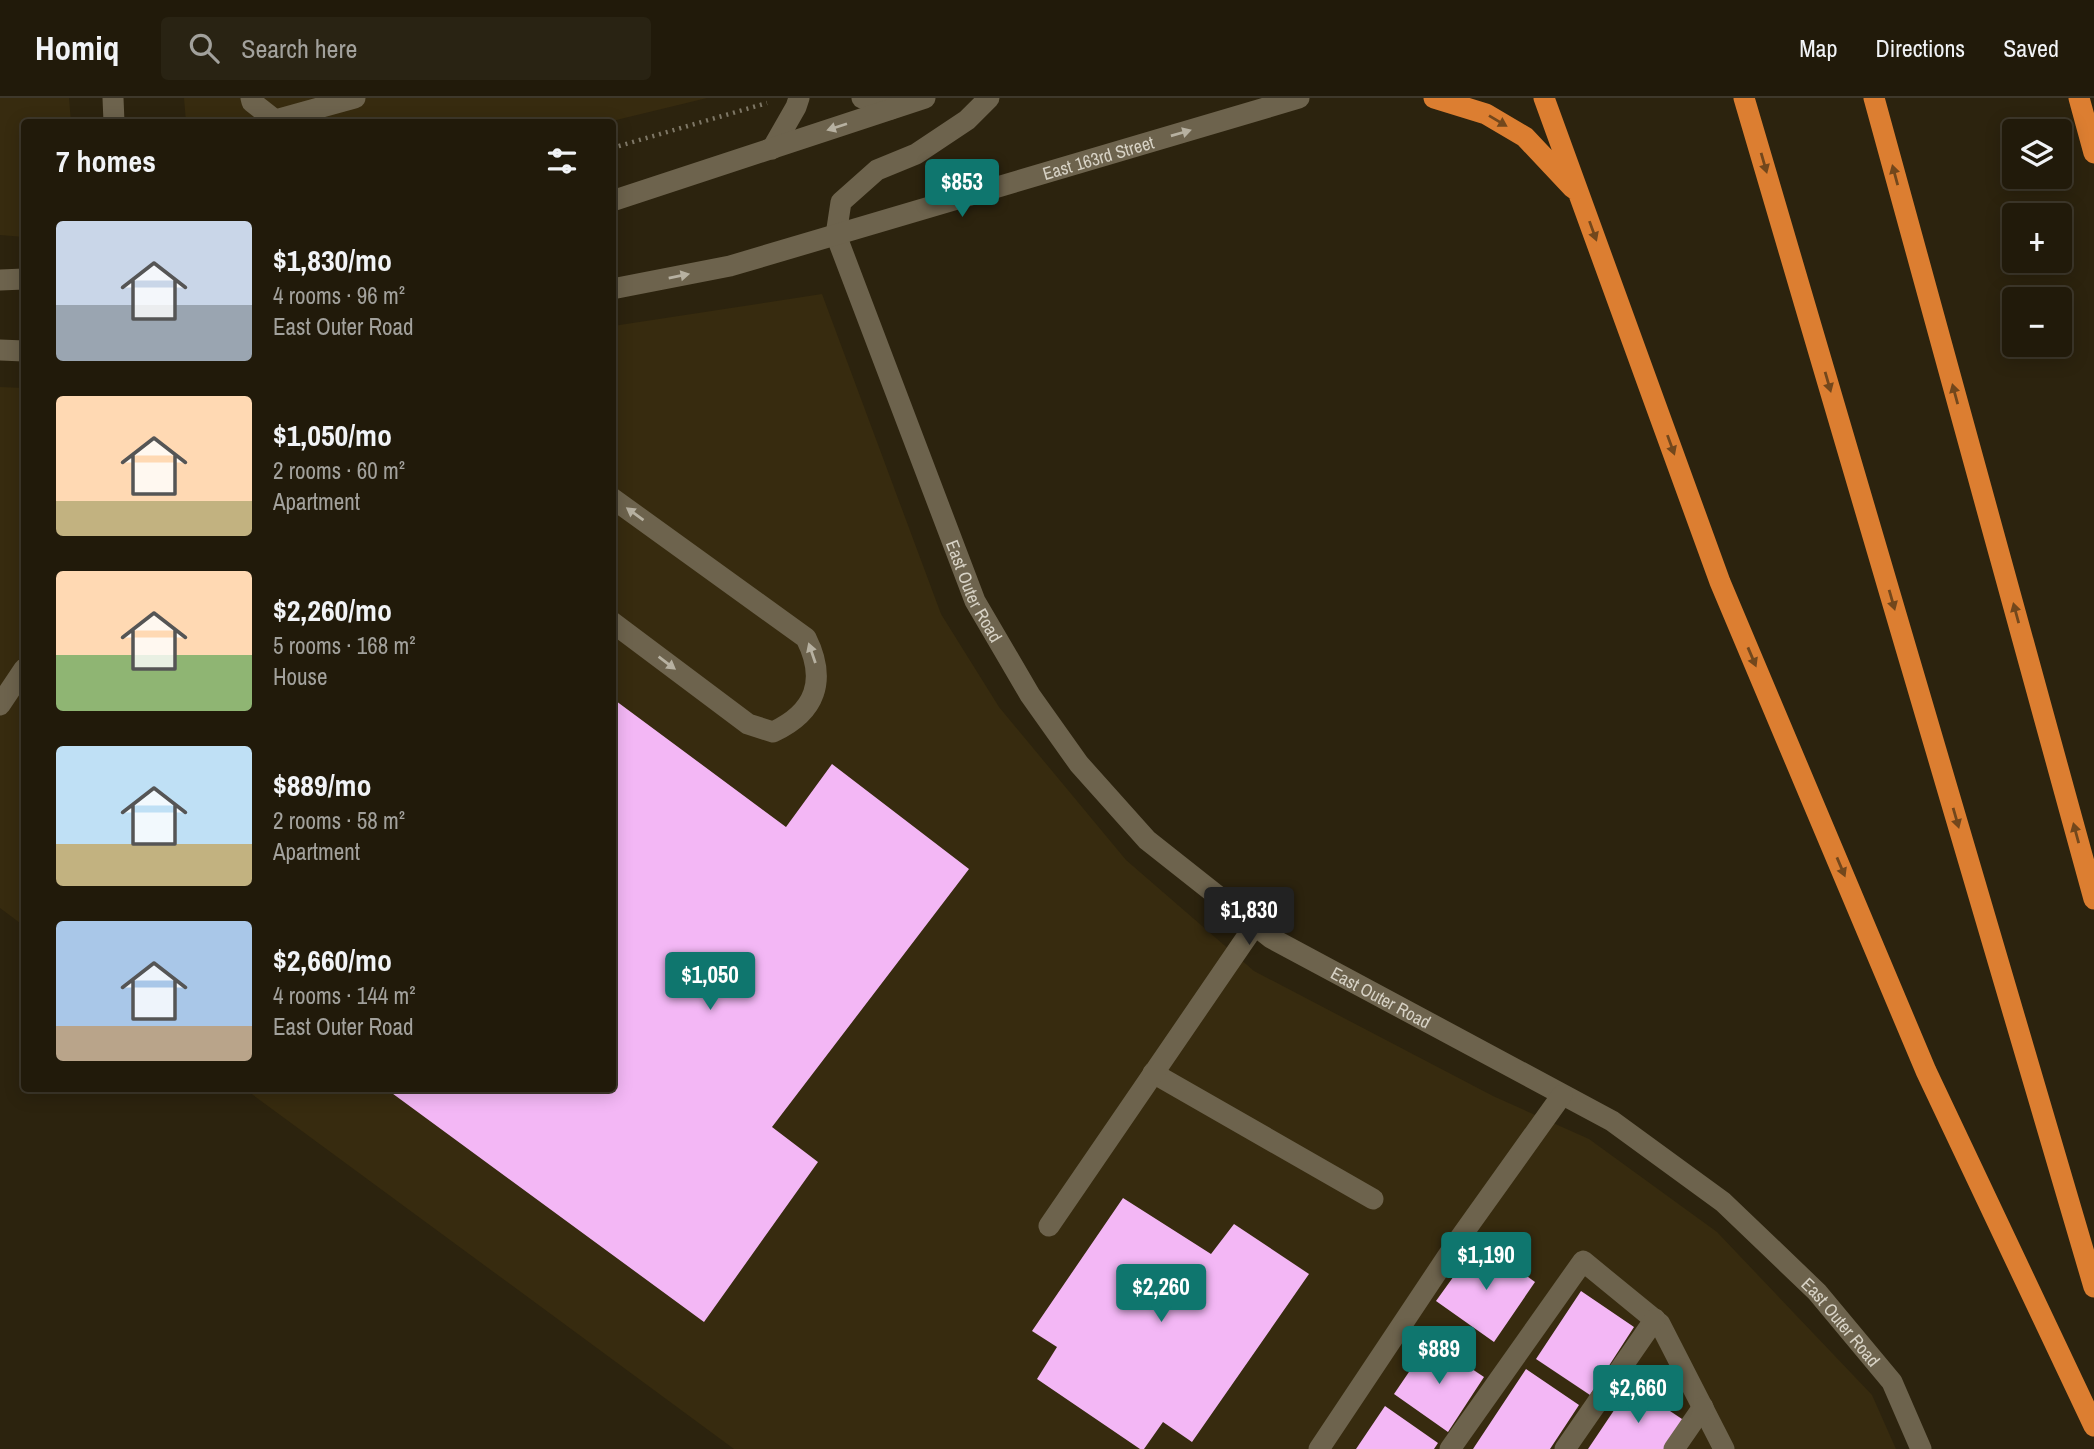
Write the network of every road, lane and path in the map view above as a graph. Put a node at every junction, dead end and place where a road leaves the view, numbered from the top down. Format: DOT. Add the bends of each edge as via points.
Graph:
graph roads {
  1 [pos="113,98"];
  2 [pos="251,98"];
  3 [pos="355,98"];
  4 [pos="799,98"];
  5 [pos="863,98"];
  6 [pos="925,98"];
  7 [pos="989,98"];
  8 [pos="1299,98"];
  9 [pos="1434,98"];
  10 [pos="1544,98"];
  11 [pos="1744,98"];
  12 [pos="1874,98"];
  13 [pos="2079,98"];
  14 [pos="771,102"];
  15 [pos="315,103"];
  16 [pos="891,109"];
  17 [pos="114,119"];
  18 [pos="274,119"];
  19 [pos="277,119"];
  20 [pos="616,147"];
  21 [pos="772,149"];
  22 [pos="2094,153"];
  23 [pos="1580,195"];
  24 [pos="616,200"];
  25 [pos="836,235"];
  26 [pos="21,279"];
  27 [pos="0,280"];
  28 [pos="616,288"];
  29 [pos="0,350"];
  30 [pos="21,351"];
  31 [pos="616,501"];
  32 [pos="616,625"];
  33 [pos="16,676"];
  34 [pos="0,705"];
  35 [pos="2094,899"];
  36 [pos="1255,925"];
  37 [pos="1153,1073"];
  38 [pos="1562,1095"];
  39 [pos="1373,1199"];
  40 [pos="1049,1226"];
  41 [pos="2094,1287"];
  42 [pos="1655,1319"];
  43 [pos="1703,1407"];
  44 [pos="2094,1426"];
  45 [pos="1319,1449"];
  46 [pos="1450,1449"];
  47 [pos="1565,1449"];
  48 [pos="1674,1449"];
  49 [pos="1724,1449"];
  50 [pos="1921,1449"];
  1 -- 17 [label="street"];
  2 -- 18 [label="street"];
  3 -- 15 [label="street"];
  4 -- 21 [label="street"];
  5 -- 16 [label="street"];
  6 -- 16 [label="street"];
  7 -- 25 [label="street" via="967,120 916,154 877,170 841,202"];
  25 -- 8 [label="street, East 163rd Street, one-way"];
  9 -- 23 [label="highway, one-way" via="1486,114 1525,137"];
  10 -- 23 [label="highway"];
  11 -- 41 [label="highway, one-way"];
  35 -- 12 [label="highway, one-way"];
  13 -- 22 [label="highway"];
  14 -- 20 [label="path"];
  15 -- 19 [label="street"];
  16 -- 21 [label="street, one-way"];
  21 -- 24 [label="street"];
  23 -- 44 [label="highway, one-way" via="1720,582 1926,1071"];
  28 -- 25 [label="street, East 163rd Street, one-way" via="730,266"];
  25 -- 36 [label="street, East Outer Road" via="975,601 1030,695 1079,764 1147,840"];
  26 -- 27 [label="street"];
  29 -- 30 [label="street"];
  32 -- 31 [label="street, one-way" via="748,724 773,732 792,723 807,707 817,681 815,656 806,638"];
  33 -- 34 [label="street"];
  36 -- 37 [label="street"];
  36 -- 38 [label="street, East Outer Road" via="1270,938"];
  37 -- 39 [label="street"];
  37 -- 40 [label="street"];
  38 -- 45 [label="street"];
  38 -- 50 [label="street, East Outer Road" via="1612,1121 1724,1202 1817,1293 1892,1382"];
  42 -- 43 [label="street"];
  42 -- 46 [label="street" via="1583,1261"];
  42 -- 47 [label="street"];
  43 -- 48 [label="street"];
  43 -- 49 [label="street"];
}
